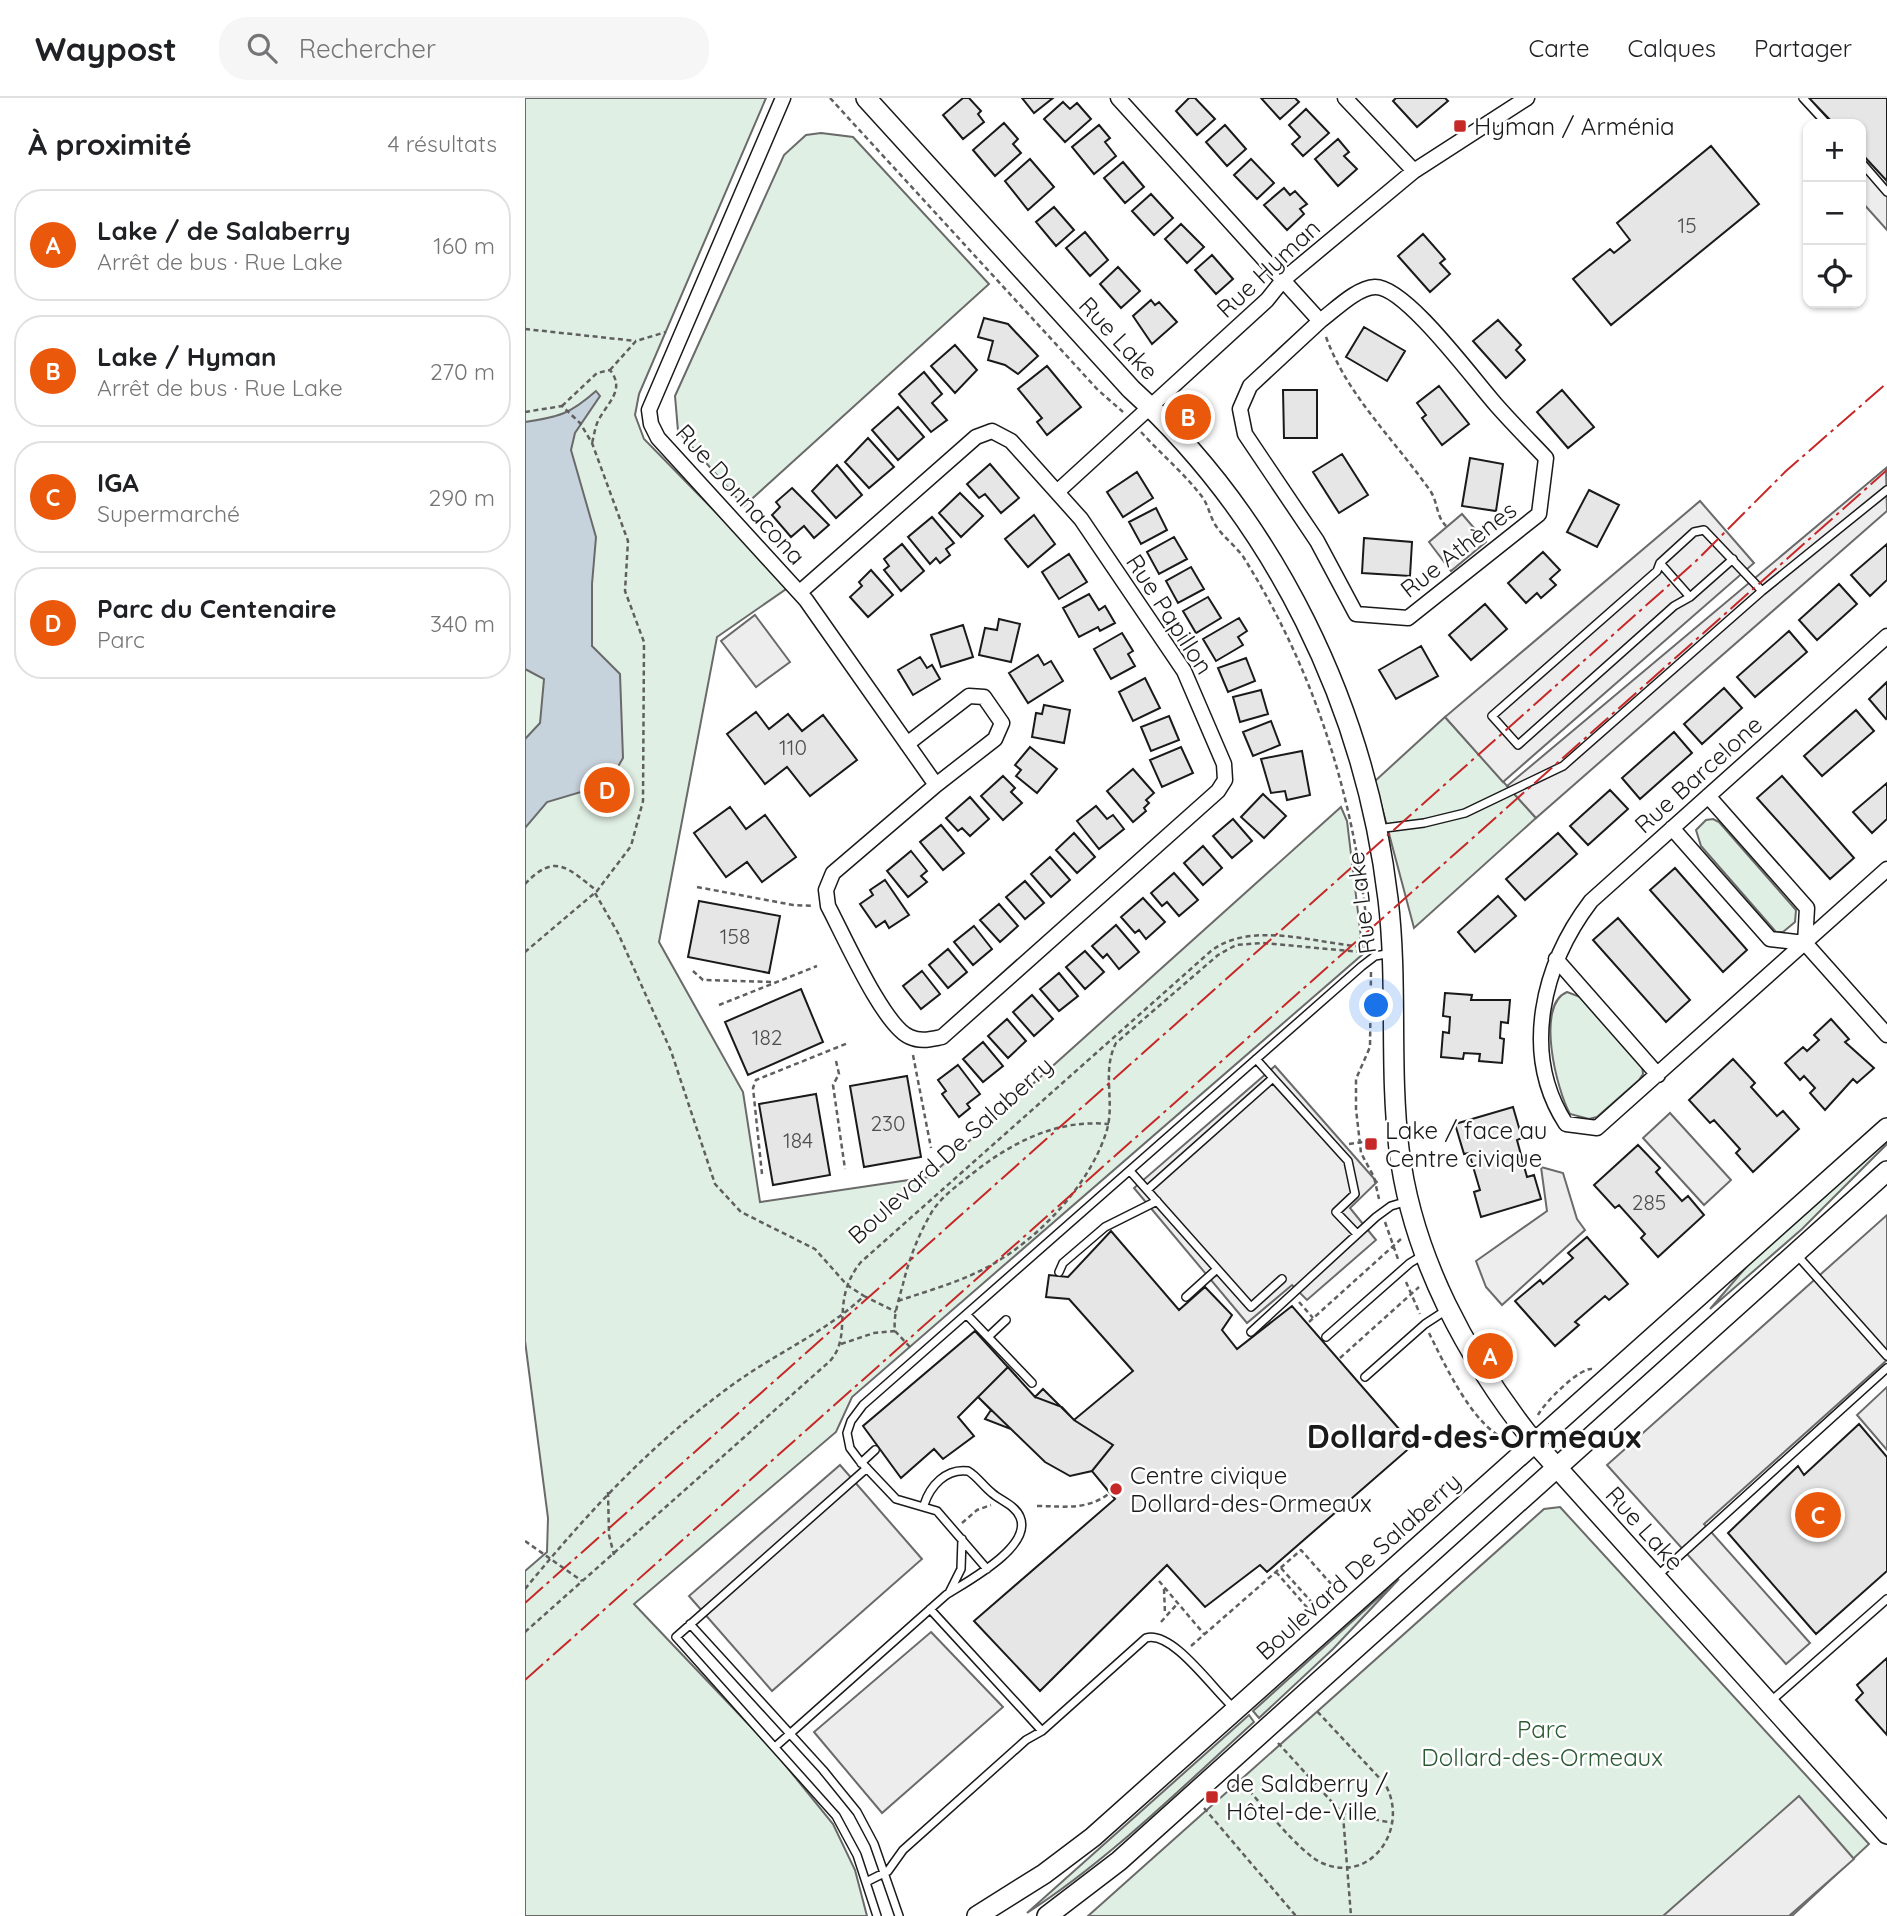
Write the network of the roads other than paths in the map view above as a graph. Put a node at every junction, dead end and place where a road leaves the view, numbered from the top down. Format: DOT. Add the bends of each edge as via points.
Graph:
graph roads {
  1 [pos="783,98"];
  2 [pos="866,98"];
  3 [pos="1118,98"];
  4 [pos="1345,98"];
  5 [pos="1527,98"];
  6 [pos="1803,98"];
  7 [pos="1822,119"];
  8 [pos="1866,168"];
  9 [pos="1413,171"];
  10 [pos="1887,192"];
  11 [pos="1283,280"];
  12 [pos="1320,321"];
  13 [pos="1150,406"];
  14 [pos="1887,490"];
  15 [pos="1057,492"];
  16 [pos="1733,559"];
  17 [pos="1660,563"];
  18 [pos="1762,591"];
  19 [pos="800,592"];
  20 [pos="1690,597"];
  21 [pos="1887,636"];
  22 [pos="907,744"];
  23 [pos="936,785"];
  24 [pos="1708,796"];
  25 [pos="1672,828"];
  26 [pos="1377,829"];
  27 [pos="1887,869"];
  28 [pos="1805,943"];
  29 [pos="1392,953"];
  30 [pos="1556,959"];
  31 [pos="1887,1035"];
  32 [pos="1257,1059"];
  33 [pos="1658,1074"];
  34 [pos="1273,1078"];
  35 [pos="1887,1128"];
  36 [pos="1130,1171"];
  37 [pos="1887,1171"];
  38 [pos="1147,1190"];
  39 [pos="1409,1200"];
  40 [pos="1157,1201"];
  41 [pos="1357,1234"];
  42 [pos="1426,1254"];
  43 [pos="1795,1254"];
  44 [pos="1217,1269"];
  45 [pos="1059,1272"];
  46 [pos="1282,1279"];
  47 [pos="1186,1297"];
  48 [pos="1448,1308"];
  49 [pos="967,1315"];
  50 [pos="1006,1320"];
  51 [pos="1251,1332"];
  52 [pos="989,1336"];
  53 [pos="1326,1336"];
  54 [pos="1887,1356"];
  55 [pos="1887,1368"];
  56 [pos="1365,1377"];
  57 [pos="1032,1382"];
  58 [pos="1535,1442"];
  59 [pos="875,1450"];
  60 [pos="864,1465"];
  61 [pos="1557,1467"];
  62 [pos="924,1505"];
  63 [pos="962,1539"];
  64 [pos="987,1569"];
  65 [pos="1656,1577"];
  66 [pos="949,1593"];
  67 [pos="1887,1599"];
  68 [pos="930,1609"];
  69 [pos="690,1624"];
  70 [pos="1770,1703"];
  71 [pos="1235,1709"];
  72 [pos="1042,1731"];
  73 [pos="790,1734"];
  74 [pos="775,1747"];
  75 [pos="1887,1834"];
  76 [pos="884,1873"];
  77 [pos="866,1882"];
  78 [pos="877,1916"];
  79 [pos="899,1916"];
  80 [pos="977,1916"];
  81 [pos="1047,1916"];
  1 -- 19 [label="street, Rue Donnacona" via="649,410 658,438"];
  2 -- 13 [label="street, Rue Lake"];
  3 -- 11 [label="street"];
  4 -- 9 [label="street"];
  5 -- 9 [label="street, Rue Hyman"];
  6 -- 7 [label="lane"];
  8 -- 10 [label="lane"];
  9 -- 11 [label="street, Rue Hyman"];
  11 -- 12 [label="street"];
  11 -- 13 [label="street, Rue Hyman" via="1267,300"];
  12 -- 12 [label="street, Rue Athènes" via="1363,291 1377,287 1391,293 1435,331 1546,458 1539,514 1408,618 1356,614 1317,541 1244,434 1240,409 1250,386"];
  13 -- 15 [label="street, Rue Hyman"];
  13 -- 26 [label="street, Rue Lake" via="1223,487 1285,583 1339,699"];
  14 -- 18 [label="lane"];
  15 -- 19 [label="street, Rue Papillon" via="1011,442 992,431 976,437"];
  15 -- 23 [label="street, Rue Papillon" via="1081,519 1184,671 1224,764 1226,780 942,1037 925,1041 909,1037 891,1023 828,906 826,890 833,873"];
  16 -- 17 [label="lane" via="1700,529"];
  16 -- 18 [label="lane"];
  16 -- 20 [label="lane"];
  17 -- 20 [label="lane"];
  17 -- 20 [label="lane" via="1657,571 1492,716 1518,746 1674,606"];
  18 -- 26 [label="lane" via="1547,776 1483,807"];
  19 -- 22 [label="street, Rue Donnacona"];
  21 -- 24 [label="street, Rue Barcelone"];
  22 -- 23 [label="street, Rue Donnacona"];
  22 -- 23 [label="street" via="969,696 984,697 1002,723 995,739"];
  24 -- 25 [label="street, Rue Barcelone"];
  24 -- 28 [label="street" via="1807,908"];
  25 -- 28 [label="street" via="1770,939"];
  25 -- 30 [label="street, Rue Barcelone" via="1591,901"];
  26 -- 29 [label="street, Rue Lake"];
  27 -- 28 [label="street, Rue Barcelone"];
  28 -- 31 [label="street"];
  28 -- 33 [label="street, Rue Barcelone"];
  29 -- 32 [label="lane" via="1370,959"];
  29 -- 39 [label="street, Rue Lake" via="1396,1108"];
  30 -- 33 [label="street"];
  30 -- 33 [label="street, Rue Barcelone" via="1543,1002 1540,1034 1543,1074 1566,1124 1597,1128"];
  32 -- 34 [label="lane"];
  32 -- 36 [label="lane"];
  34 -- 38 [label="lane"];
  34 -- 41 [label="lane" via="1349,1163 1355,1195 1336,1212"];
  35 -- 58 [label="street, Boulevard De Salaberry"];
  36 -- 38 [label="lane"];
  36 -- 49 [label="lane"];
  37 -- 43 [label="street"];
  38 -- 40 [label="lane"];
  39 -- 41 [label="lane" via="1391,1206"];
  39 -- 42 [label="street, Rue Lake"];
  40 -- 44 [label="lane"];
  40 -- 45 [label="lane" via="1105,1227 1063,1263"];
  41 -- 51 [label="lane"];
  42 -- 48 [label="street, Rue Lake"];
  42 -- 53 [label="lane" via="1410,1262"];
  43 -- 54 [label="lane"];
  43 -- 61 [label="street"];
  44 -- 46 [label="lane" via="1251,1307"];
  44 -- 47 [label="lane"];
  48 -- 56 [label="lane"];
  48 -- 58 [label="street, Rue Lake" via="1487,1378"];
  49 -- 52 [label="lane"];
  49 -- 60 [label="lane" via="856,1413 847,1433 850,1448"];
  50 -- 52 [label="lane"];
  52 -- 57 [label="lane"];
  55 -- 65 [label="lane"];
  58 -- 61 [label="street, Rue Lake"];
  58 -- 71 [label="street, Boulevard De Salaberry"];
  59 -- 60 [label="lane"];
  60 -- 62 [label="lane" via="896,1499"];
  60 -- 69 [label="lane"];
  61 -- 65 [label="street, Rue Lake"];
  61 -- 81 [label="street" via="1119,1861"];
  62 -- 63 [label="lane" via="937,1511"];
  62 -- 64 [label="lane" via="935,1485 951,1472 963,1470 1014,1508 1022,1521 1020,1537"];
  63 -- 64 [label="lane"];
  63 -- 66 [label="lane" via="961,1569"];
  64 -- 66 [label="lane"];
  65 -- 70 [label="street, Rue Lake"];
  66 -- 68 [label="lane"];
  67 -- 70 [label="lane"];
  68 -- 72 [label="lane"];
  68 -- 73 [label="lane"];
  69 -- 73 [label="lane"];
  69 -- 74 [label="lane" via="676,1637"];
  70 -- 75 [label="street, Rue Lake"];
  71 -- 72 [label="lane" via="1172,1644 1152,1637 1140,1641"];
  71 -- 80 [label="street, Boulevard De Salaberry" via="1075,1851"];
  72 -- 76 [label="lane" via="1026,1740 903,1850"];
  73 -- 74 [label="lane"];
  73 -- 76 [label="lane" via="857,1812"];
  74 -- 77 [label="lane" via="836,1816"];
  76 -- 77 [label="lane"];
  76 -- 79 [label="lane"];
  77 -- 78 [label="lane"];
}
